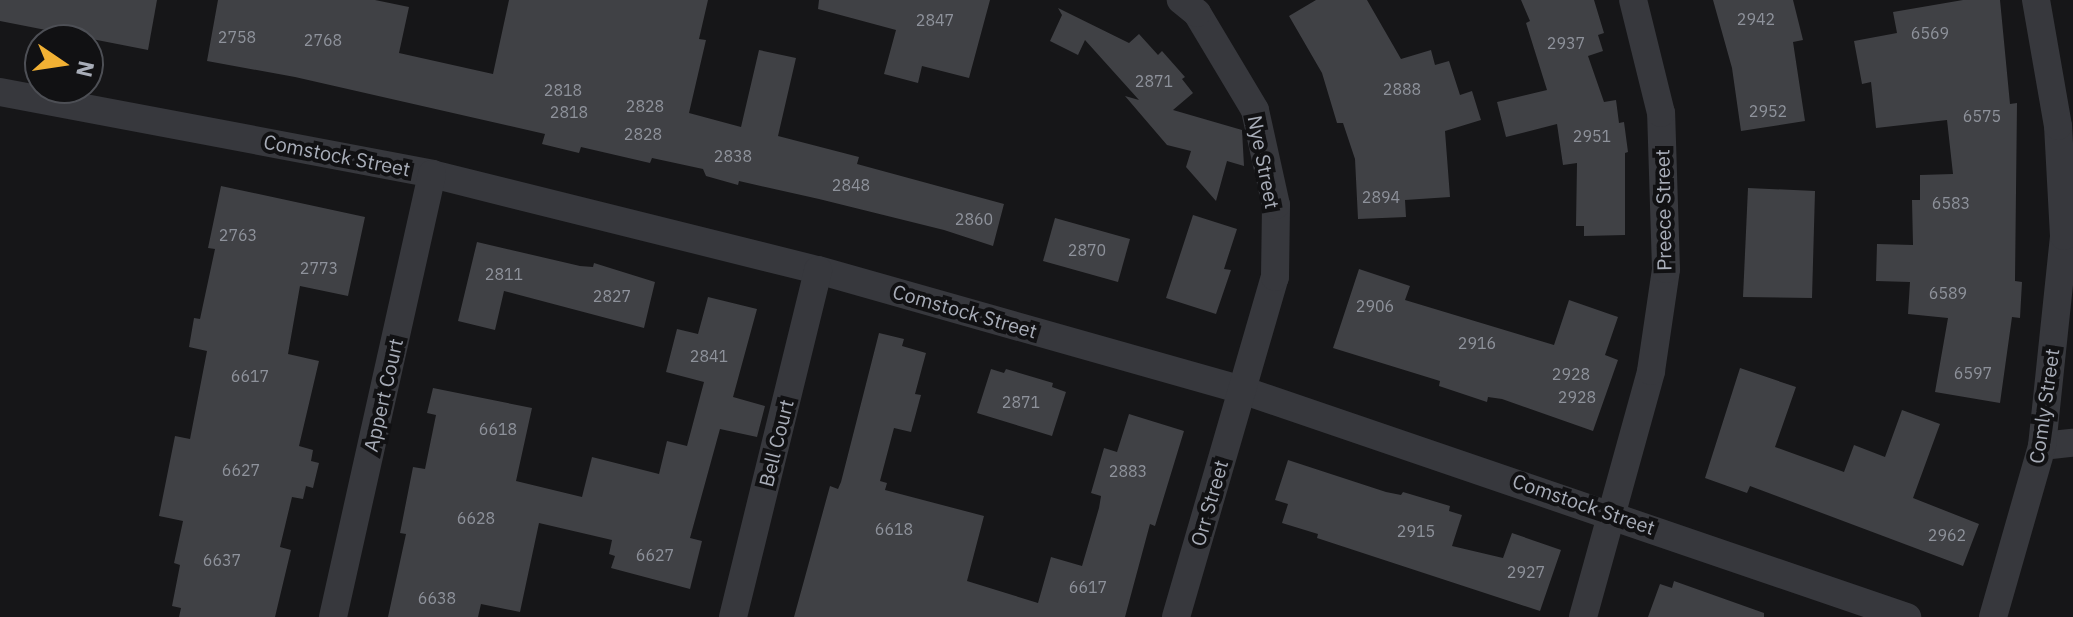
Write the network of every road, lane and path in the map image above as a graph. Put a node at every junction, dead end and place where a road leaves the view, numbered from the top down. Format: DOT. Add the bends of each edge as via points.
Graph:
graph roads {
  1 [pos="1181,0"];
  2 [pos="1633,0"];
  3 [pos="2036,0"];
  4 [pos="0,92"];
  5 [pos="432,174"];
  6 [pos="818,270"];
  7 [pos="1242,390"];
  8 [pos="2073,443"];
  9 [pos="2042,446"];
  10 [pos="1611,513"];
  11 [pos="333,617"];
  12 [pos="733,617"];
  13 [pos="1176,617"];
  14 [pos="1583,617"];
  15 [pos="1907,617"];
  16 [pos="1993,617"];
  1 -- 7 [label="street, Nye Street" via="1197,13 1255,110 1276,205 1275,277"];
  2 -- 10 [label="street, Preece Street" via="1661,113 1666,269 1651,371"];
  3 -- 9 [label="street, Comly Street" via="2058,126 2064,236"];
  4 -- 5 [label="street, Comstock Street"];
  5 -- 6 [label="street, Comstock Street"];
  5 -- 11 [label="street, Appert Court"];
  6 -- 7 [label="street, Comstock Street"];
  6 -- 12 [label="street, Bell Court"];
  7 -- 10 [label="street, Comstock Street"];
  7 -- 13 [label="street, Orr Street"];
  8 -- 9 [label="street"];
  9 -- 16 [label="street, Comly Street"];
  10 -- 14 [label="street, Preece Street"];
  10 -- 15 [label="street, Comstock Street"];
}
